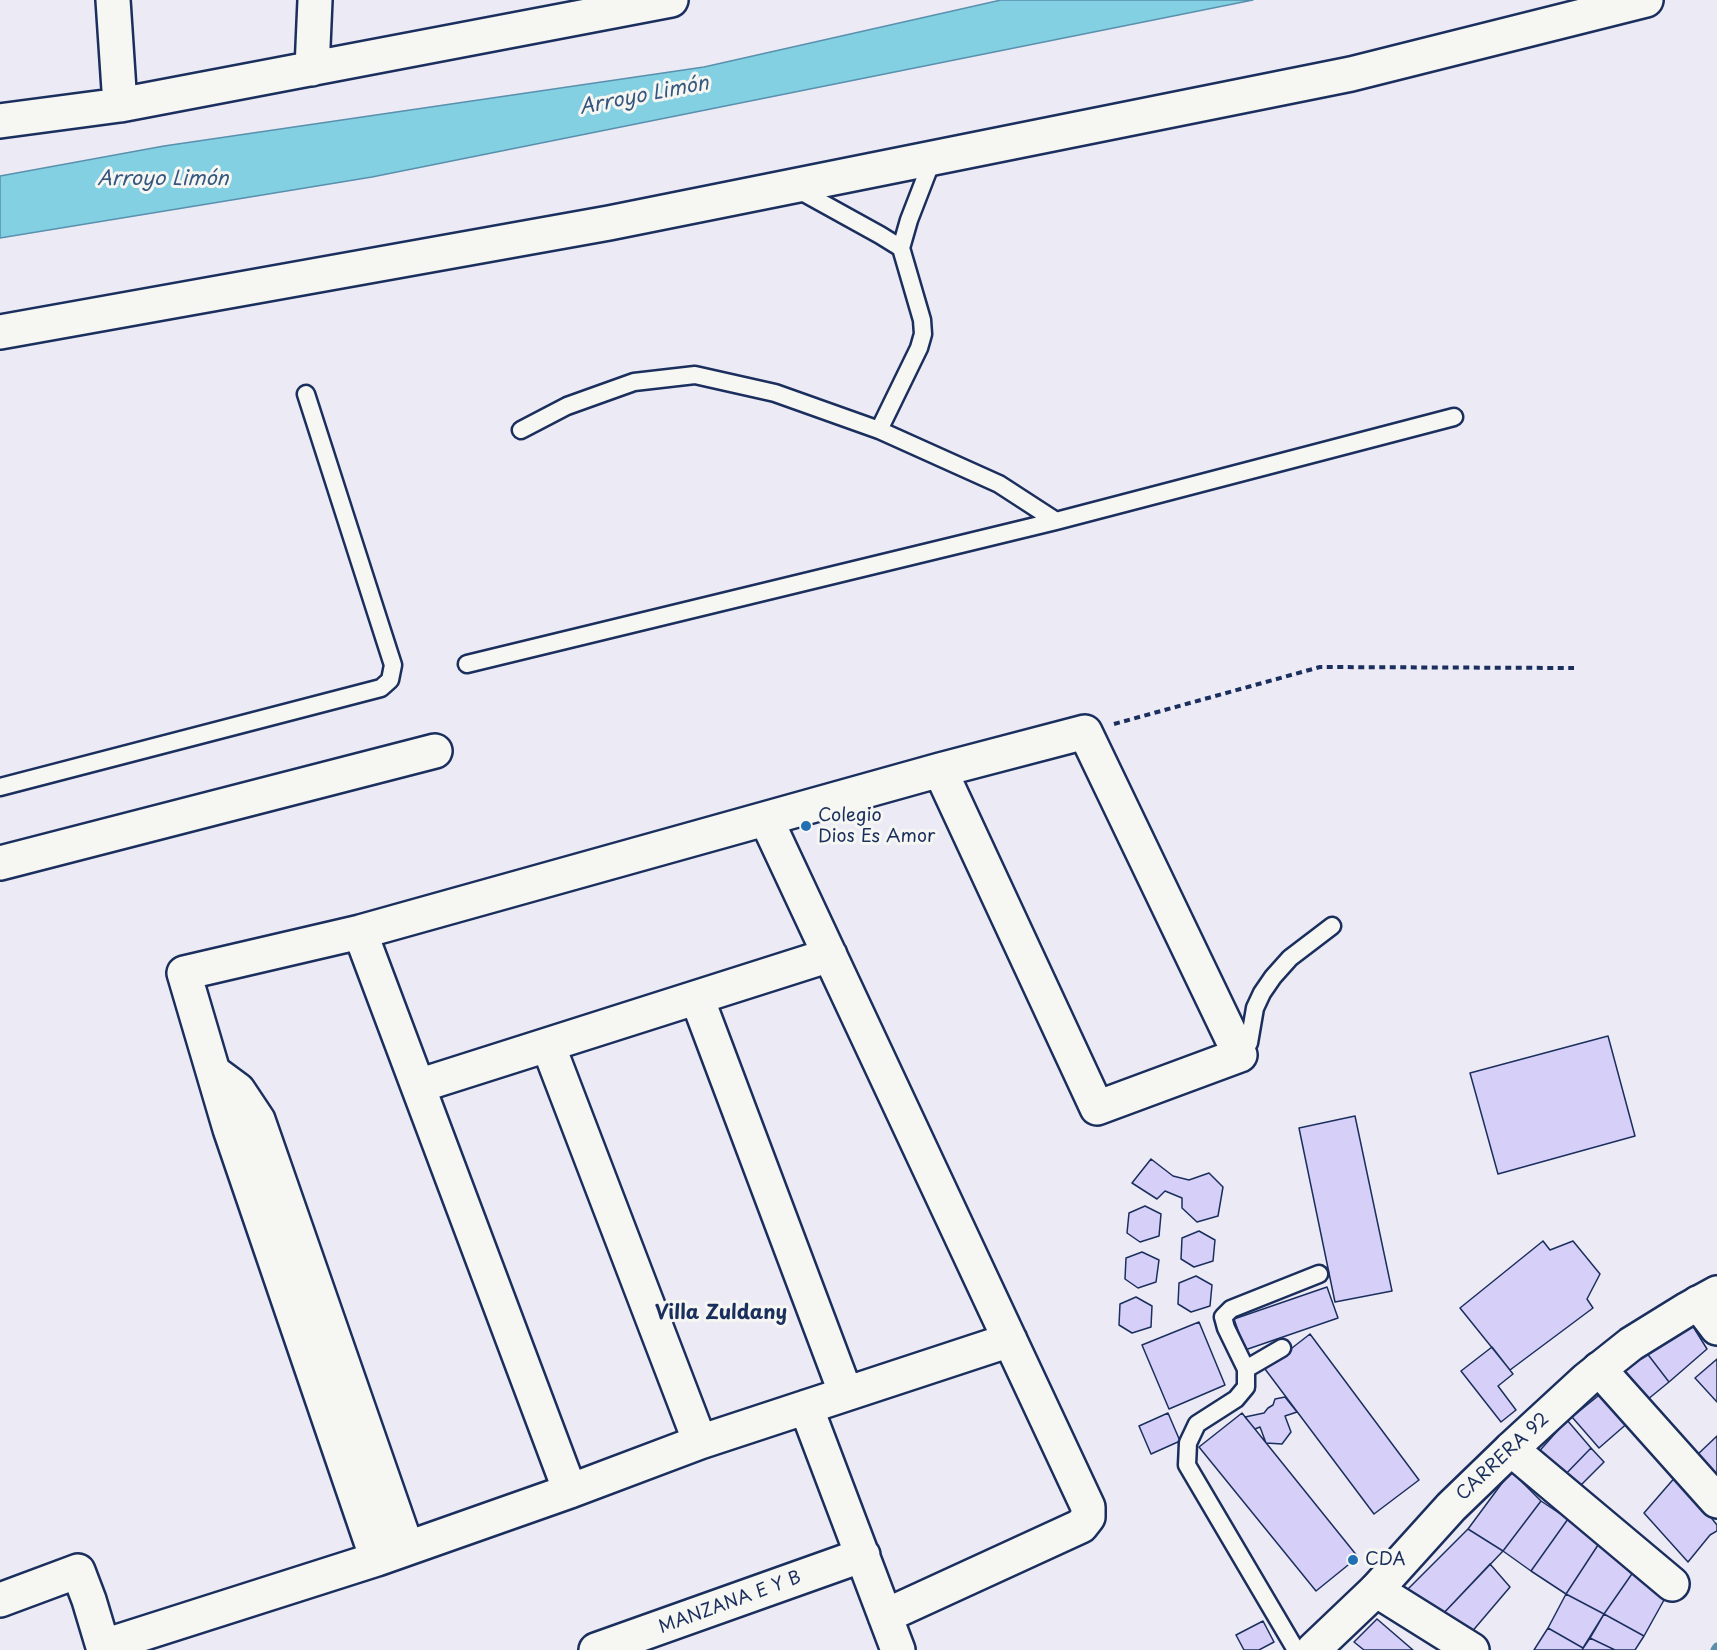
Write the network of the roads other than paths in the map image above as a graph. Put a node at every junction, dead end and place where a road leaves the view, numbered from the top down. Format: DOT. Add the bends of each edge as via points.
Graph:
graph roads {
  1 [pos="113,0"];
  2 [pos="315,0"];
  3 [pos="671,0"];
  4 [pos="1646,0"];
  5 [pos="586,8"];
  6 [pos="312,69"];
  7 [pos="120,105"];
  8 [pos="0,121"];
  9 [pos="933,158"];
  10 [pos="791,186"];
  11 [pos="901,248"];
  12 [pos="0,332"];
  13 [pos="306,394"];
  14 [pos="1454,417"];
  15 [pos="521,430"];
  16 [pos="879,430"];
  17 [pos="1056,521"];
  18 [pos="467,664"];
  19 [pos="435,751"];
  20 [pos="940,770"];
  21 [pos="0,787"];
  22 [pos="766,819"];
  23 [pos="0,863"];
  24 [pos="1332,926"];
  25 [pos="360,932"];
  26 [pos="830,955"];
  27 [pos="697,998"];
  28 [pos="548,1045"];
  29 [pos="1240,1055"];
  30 [pos="418,1086"];
  31 [pos="1319,1274"];
  32 [pos="1711,1308"];
  33 [pos="1010,1340"];
  34 [pos="1281,1348"];
  35 [pos="1246,1369"];
  36 [pos="1599,1369"];
  37 [pos="846,1394"];
  38 [pos="806,1407"];
  39 [pos="700,1442"];
  40 [pos="1510,1449"];
  41 [pos="570,1491"];
  42 [pos="1717,1501"];
  43 [pos="392,1554"];
  44 [pos="862,1555"];
  45 [pos="1672,1584"];
  46 [pos="1376,1590"];
  47 [pos="0,1600"];
  48 [pos="885,1616"];
  49 [pos="104,1648"];
  50 [pos="596,1650"];
  51 [pos="898,1650"];
  52 [pos="1296,1650"];
  53 [pos="1313,1650"];
  54 [pos="1472,1650"];
  1 -- 7 [label="street"];
  2 -- 6 [label="street"];
  3 -- 5 [label="street"];
  4 -- 9 [label="street" via="1351,74"];
  5 -- 6 [label="street"];
  6 -- 7 [label="street"];
  7 -- 8 [label="street"];
  9 -- 10 [label="street"];
  9 -- 11 [label="lane"];
  10 -- 11 [label="lane"];
  10 -- 12 [label="street" via="609,223"];
  11 -- 16 [label="lane" via="923,334"];
  13 -- 21 [label="lane" via="393,665 390,680 381,688"];
  14 -- 17 [label="lane"];
  15 -- 16 [label="lane" via="567,406 634,382 695,375 775,393"];
  16 -- 17 [label="lane" via="999,484"];
  17 -- 18 [label="lane"];
  19 -- 23 [label="street"];
  20 -- 22 [label="street"];
  20 -- 29 [label="street" via="1085,732"];
  20 -- 29 [label="street" via="1097,1108"];
  22 -- 25 [label="street"];
  22 -- 26 [label="street"];
  24 -- 29 [label="lane" via="1290,957 1272,977 1255,1008 1252,1034"];
  25 -- 30 [label="street"];
  25 -- 43 [label="street" via="184,973 215,1073 238,1090 258,1120"];
  26 -- 27 [label="street"];
  26 -- 33 [label="street"];
  27 -- 28 [label="street"];
  27 -- 37 [label="street"];
  28 -- 30 [label="street"];
  28 -- 39 [label="street"];
  30 -- 41 [label="street"];
  31 -- 35 [label="lane" via="1231,1309 1223,1317"];
  32 -- 36 [label="street, CARRERA 92" via="1631,1344"];
  33 -- 37 [label="street"];
  33 -- 48 [label="street" via="1088,1507 1088,1517 1081,1526"];
  34 -- 35 [label="lane"];
  35 -- 52 [label="lane" via="1246,1387 1236,1399 1197,1424 1188,1443 1187,1465"];
  36 -- 40 [label="street, CARRERA 92"];
  36 -- 42 [label="street"];
  37 -- 38 [label="street"];
  38 -- 39 [label="street"];
  38 -- 44 [label="street"];
  39 -- 41 [label="street"];
  40 -- 45 [label="street"];
  40 -- 46 [label="street, CARRERA 92"];
  41 -- 43 [label="street"];
  43 -- 49 [label="street"];
  44 -- 48 [label="street"];
  44 -- 50 [label="street, MANZANA E Y B"];
  46 -- 53 [label="street, CARRERA 92"];
  46 -- 54 [label="street"];
  47 -- 49 [label="street" via="78,1571"];
  48 -- 51 [label="street"];
}
